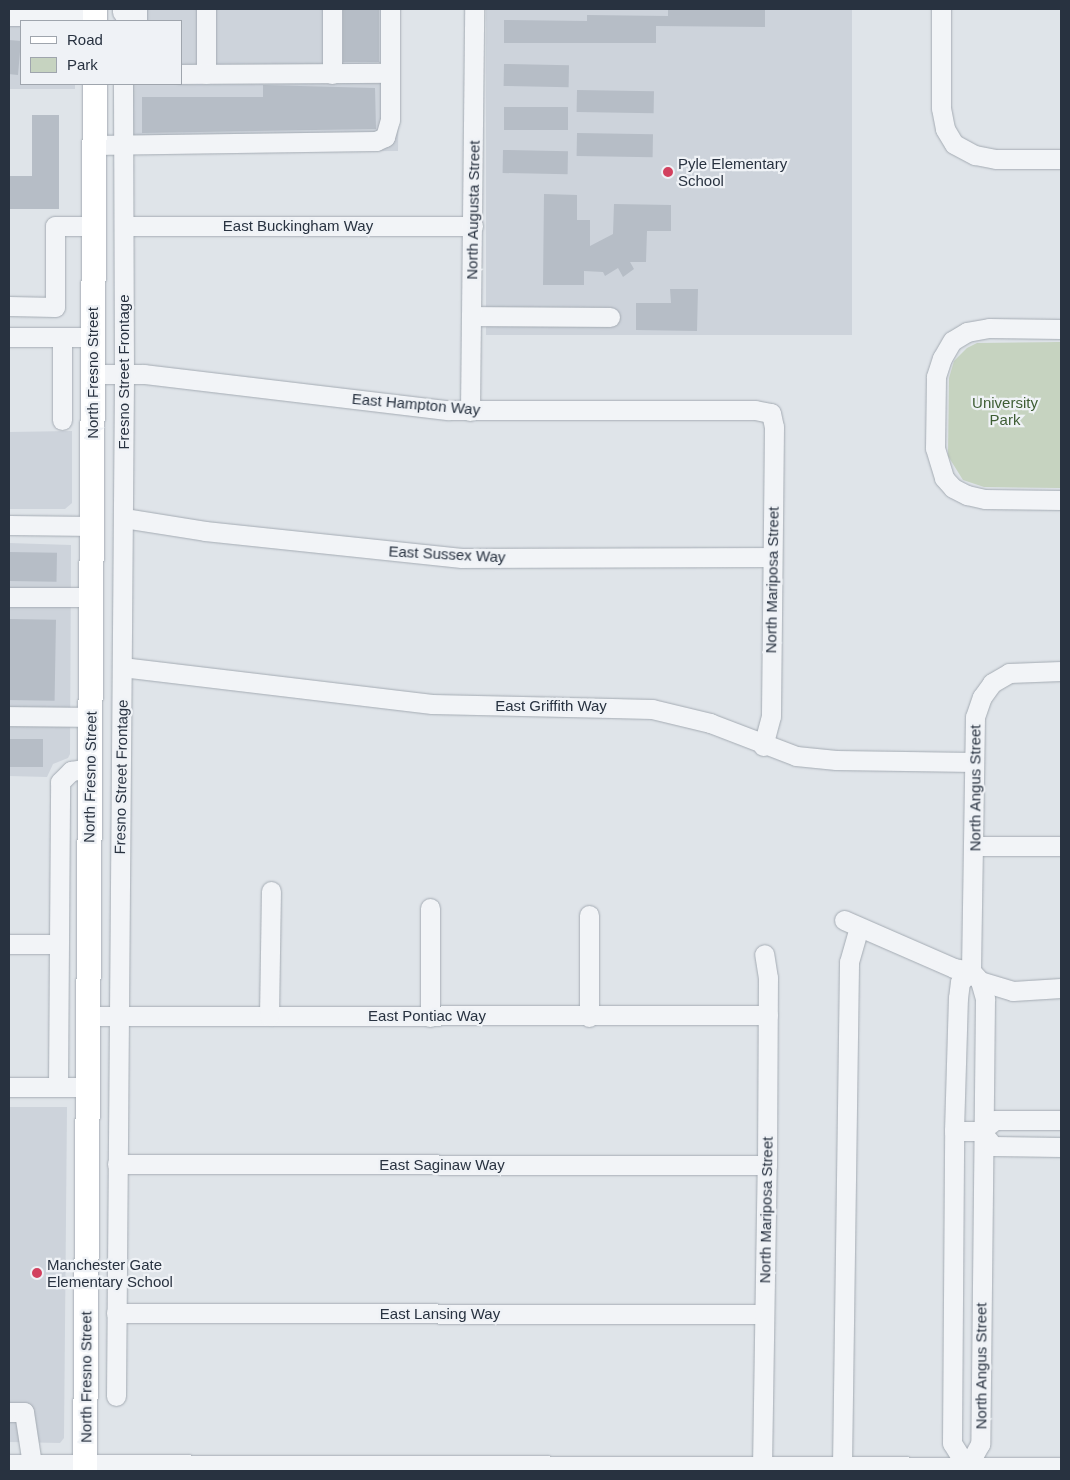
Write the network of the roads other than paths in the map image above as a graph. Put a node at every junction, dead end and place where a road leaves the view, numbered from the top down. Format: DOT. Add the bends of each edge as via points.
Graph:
graph roads {
  1 [pos="206,9"];
  2 [pos="332,9"];
  3 [pos="390,9"];
  4 [pos="474,9"];
  5 [pos="941,9"];
  6 [pos="95,15"];
  7 [pos="9,16"];
  8 [pos="390,73"];
  9 [pos="182,74"];
  10 [pos="206,74"];
  11 [pos="332,74"];
  12 [pos="95,85"];
  13 [pos="124,85"];
  14 [pos="94,145"];
  15 [pos="128,149"];
  16 [pos="1061,159"];
  17 [pos="94,226"];
  18 [pos="124,226"];
  19 [pos="473,226"];
  20 [pos="9,306"];
  21 [pos="471,316"];
  22 [pos="610,317"];
  23 [pos="1061,328"];
  24 [pos="9,337"];
  25 [pos="62,337"];
  26 [pos="92,337"];
  27 [pos="92,374"];
  28 [pos="124,374"];
  29 [pos="470,411"];
  30 [pos="771,413"];
  31 [pos="62,420"];
  32 [pos="1061,500"];
  33 [pos="124,518"];
  34 [pos="9,525"];
  35 [pos="93,526"];
  36 [pos="772,557"];
  37 [pos="9,597"];
  38 [pos="92,597"];
  39 [pos="122,667"];
  40 [pos="1061,670"];
  41 [pos="9,716"];
  42 [pos="91,717"];
  43 [pos="763,746"];
  44 [pos="974,762"];
  45 [pos="90,768"];
  46 [pos="975,846"];
  47 [pos="1061,846"];
  48 [pos="271,891"];
  49 [pos="430,908"];
  50 [pos="589,915"];
  51 [pos="9,944"];
  52 [pos="58,944"];
  53 [pos="764,954"];
  54 [pos="976,976"];
  55 [pos="1061,988"];
  56 [pos="768,1015"];
  57 [pos="87,1016"];
  58 [pos="269,1016"];
  59 [pos="430,1016"];
  60 [pos="589,1016"];
  61 [pos="119,1017"];
  62 [pos="9,1087"];
  63 [pos="58,1087"];
  64 [pos="87,1087"];
  65 [pos="1061,1120"];
  66 [pos="954,1131"];
  67 [pos="981,1131"];
  68 [pos="1061,1146"];
  69 [pos="117,1164"];
  70 [pos="767,1165"];
  71 [pos="116,1313"];
  72 [pos="763,1314"];
  73 [pos="116,1396"];
  74 [pos="9,1412"];
  75 [pos="19,1464"];
  76 [pos="762,1467"];
  77 [pos="968,1467"];
  78 [pos="1061,1467"];
  79 [pos="86,1468"];
  80 [pos="209,1468"];
  81 [pos="839,1468"];
  1 -- 10 [label="street"];
  2 -- 11 [label="street"];
  3 -- 8 [label="street"];
  4 -- 19 [label="street, North Augusta Street"];
  5 -- 16 [label="street" via="940,108 945,129 954,144 975,155 996,159"];
  6 -- 7 [label="street"];
  8 -- 11 [label="street"];
  8 -- 15 [label="street" via="389,130 385,137 376,141"];
  9 -- 10 [label="street"];
  10 -- 11 [label="street"];
  12 -- 14 [label="main road, North Fresno Street"];
  13 -- 15 [label="street, Fresno Street Frontage"];
  14 -- 15 [label="street"];
  14 -- 17 [label="main road, North Fresno Street"];
  15 -- 18 [label="street, Fresno Street Frontage"];
  17 -- 20 [label="street" via="56,226 55,307"];
  17 -- 26 [label="main road, North Fresno Street"];
  18 -- 19 [label="street, East Buckingham Way"];
  18 -- 28 [label="street, Fresno Street Frontage"];
  19 -- 21 [label="street, North Augusta Street"];
  21 -- 22 [label="street"];
  21 -- 29 [label="street, North Augusta Street"];
  23 -- 32 [label="street" via="989,328 967,332 952,341 936,377 935,448 944,478 952,488 968,495 985,499"];
  24 -- 25 [label="street"];
  25 -- 26 [label="street"];
  25 -- 31 [label="street"];
  26 -- 27 [label="main road, North Fresno Street"];
  27 -- 28 [label="street, East Hampton Way"];
  27 -- 35 [label="main road, North Fresno Street"];
  28 -- 29 [label="street, East Hampton Way"];
  28 -- 33 [label="street, Fresno Street Frontage"];
  29 -- 30 [label="street, East Hampton Way" via="755,410"];
  30 -- 36 [label="street, North Mariposa Street" via="774,427"];
  33 -- 36 [label="street, East Sussex Way" via="462,558"];
  33 -- 39 [label="street, Fresno Street Frontage"];
  34 -- 35 [label="street"];
  35 -- 38 [label="main road, North Fresno Street"];
  36 -- 43 [label="street, North Mariposa Street" via="771,716"];
  37 -- 38 [label="street"];
  38 -- 42 [label="main road, North Fresno Street"];
  39 -- 43 [label="street, East Griffith Way" via="432,704 652,709 710,723"];
  39 -- 61 [label="street, Fresno Street Frontage"];
  40 -- 44 [label="street, North Angus Street" via="1023,670 1009,673 992,683 982,697 976,717"];
  41 -- 42 [label="street"];
  42 -- 45 [label="main road, North Fresno Street"];
  43 -- 44 [label="street, East Griffith Way" via="796,756 836,760"];
  44 -- 46 [label="street, North Angus Street"];
  45 -- 52 [label="street" via="71,772 60,782"];
  45 -- 57 [label="main road, North Fresno Street"];
  46 -- 47 [label="street"];
  46 -- 54 [label="street, North Angus Street"];
  48 -- 58 [label="street"];
  49 -- 59 [label="street"];
  50 -- 60 [label="street"];
  51 -- 52 [label="street"];
  52 -- 63 [label="street"];
  53 -- 56 [label="street, North Mariposa Street"];
  54 -- 55 [label="street" via="1013,991"];
  54 -- 66 [label="street, North Angus Street" via="960,982"];
  54 -- 67 [label="street, North Angus Street" via="985,998"];
  54 -- 81 [label="street" via="851,923"];
  56 -- 60 [label="street, East Pontiac Way"];
  56 -- 70 [label="street, North Mariposa Street"];
  57 -- 61 [label="street, East Pontiac Way"];
  57 -- 64 [label="main road, North Fresno Street"];
  58 -- 59 [label="street, East Pontiac Way"];
  58 -- 61 [label="street, East Pontiac Way"];
  59 -- 60 [label="street, East Pontiac Way"];
  61 -- 69 [label="street, Fresno Street Frontage"];
  62 -- 63 [label="street"];
  63 -- 64 [label="street"];
  64 -- 79 [label="main road, North Fresno Street"];
  65 -- 67 [label="street" via="995,1120"];
  66 -- 67 [label="street"];
  66 -- 77 [label="street, North Angus Street" via="952,1443"];
  67 -- 68 [label="street" via="993,1146"];
  67 -- 77 [label="street, North Angus Street" via="980,1444"];
  69 -- 70 [label="street, East Saginaw Way"];
  69 -- 71 [label="street, Fresno Street Frontage"];
  70 -- 72 [label="street, North Mariposa Street"];
  71 -- 72 [label="street, East Lansing Way"];
  71 -- 73 [label="street, Fresno Street Frontage"];
  72 -- 76 [label="street, North Mariposa Street"];
  74 -- 75 [label="street" via="24,1412 25,1431"];
  75 -- 79 [label="street"];
  76 -- 80 [label="street"];
  76 -- 81 [label="street"];
  77 -- 78 [label="street"];
  77 -- 81 [label="street"];
  79 -- 80 [label="street"];
}
